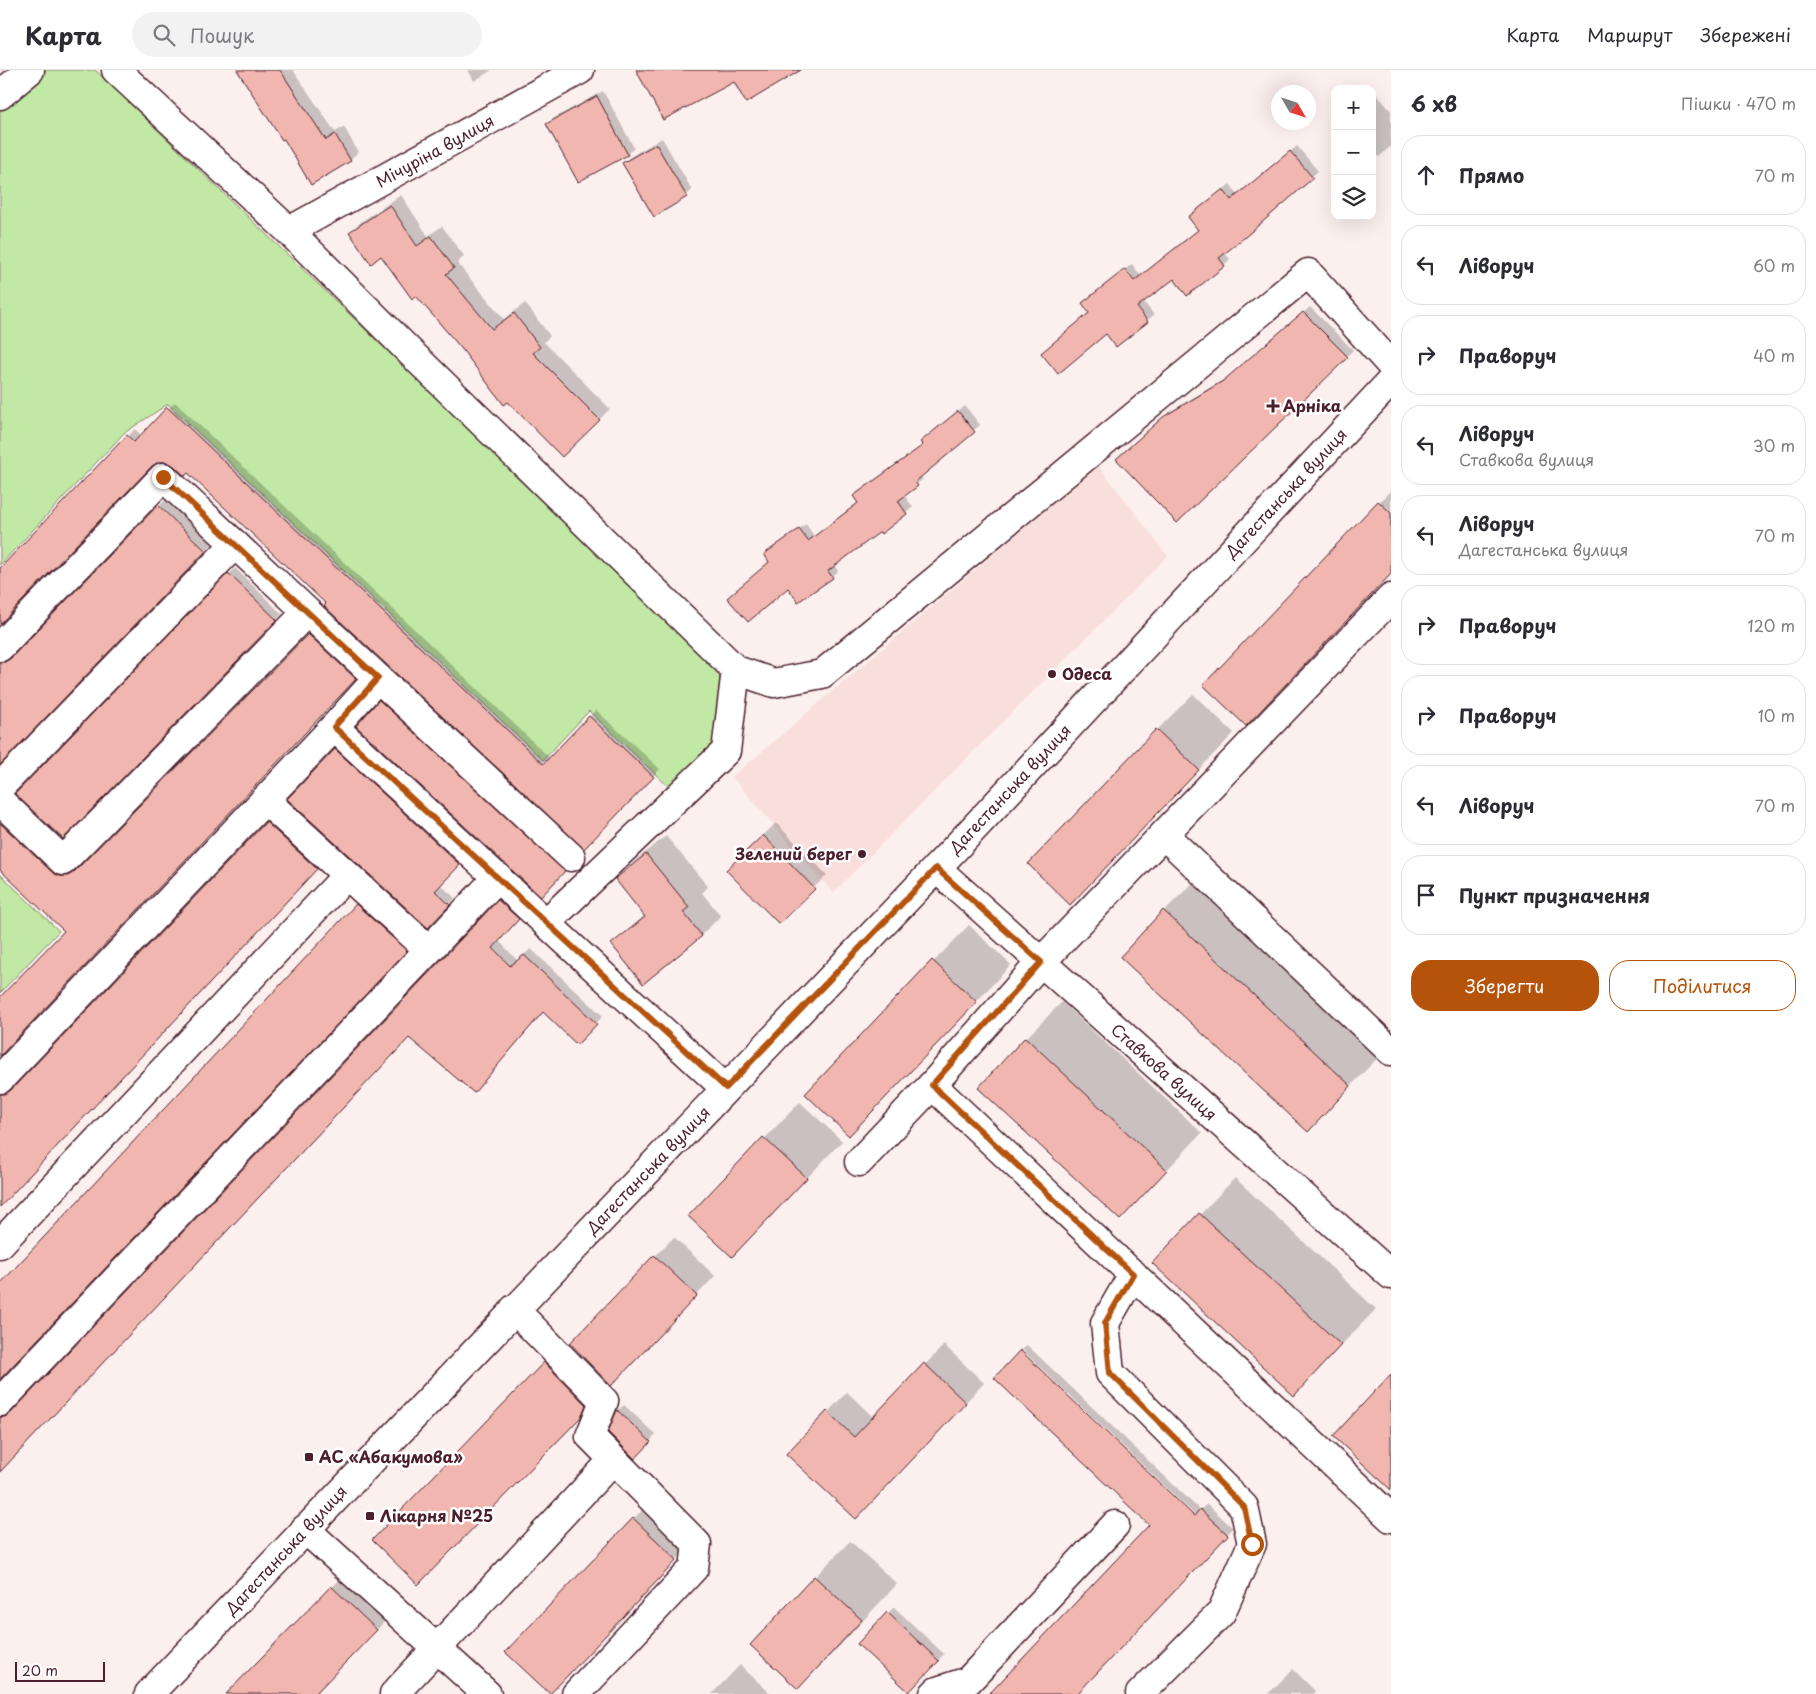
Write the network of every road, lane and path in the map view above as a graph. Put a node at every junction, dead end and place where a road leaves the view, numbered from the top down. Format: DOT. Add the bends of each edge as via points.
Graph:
graph roads {
  1 [pos="30,70"];
  2 [pos="116,70"];
  3 [pos="580,70"];
  4 [pos="0,95"];
  5 [pos="289,231"];
  6 [pos="1391,365"];
  7 [pos="1391,381"];
  8 [pos="235,544"];
  9 [pos="1391,598"];
  10 [pos="307,612"];
  11 [pos="0,647"];
  12 [pos="736,670"];
  13 [pos="378,678"];
  14 [pos="334,727"];
  15 [pos="0,787"];
  16 [pos="265,800"];
  17 [pos="0,801"];
  18 [pos="1164,835"];
  19 [pos="571,857"];
  20 [pos="936,868"];
  21 [pos="346,875"];
  22 [pos="498,878"];
  23 [pos="546,924"];
  24 [pos="428,950"];
  25 [pos="1041,962"];
  26 [pos="1391,1051"];
  27 [pos="0,1079"];
  28 [pos="932,1085"];
  29 [pos="726,1088"];
  30 [pos="859,1162"];
  31 [pos="0,1244"];
  32 [pos="1133,1274"];
  33 [pos="1391,1275"];
  34 [pos="514,1310"];
  35 [pos="0,1402"];
  36 [pos="614,1460"];
  37 [pos="1391,1518"];
  38 [pos="1115,1525"];
  39 [pos="305,1529"];
  40 [pos="436,1648"];
  41 [pos="149,1694"];
  42 [pos="394,1694"];
  43 [pos="487,1694"];
  44 [pos="576,1694"];
  45 [pos="934,1694"];
  46 [pos="1140,1694"];
  1 -- 4 [label="street"];
  2 -- 5 [label="street"];
  3 -- 5 [label="street, Мічуріна вулиця"];
  5 -- 12 [label="street"];
  6 -- 12 [label="street" via="1308,273 822,674 774,683"];
  7 -- 20 [label="street, Дагестанська вулиця"];
  8 -- 10 [label="street"];
  8 -- 11 [label="street" via="163,477"];
  8 -- 15 [label="street"];
  9 -- 18 [label="street"];
  10 -- 13 [label="street"];
  10 -- 17 [label="street" via="63,861"];
  12 -- 23 [label="street" via="726,751"];
  13 -- 14 [label="street"];
  13 -- 19 [label="street"];
  14 -- 16 [label="street"];
  14 -- 22 [label="street"];
  16 -- 21 [label="street"];
  16 -- 27 [label="street"];
  18 -- 25 [label="street"];
  18 -- 26 [label="street"];
  20 -- 25 [label="street, Ставкова вулиця"];
  20 -- 29 [label="street, Дагестанська вулиця"];
  21 -- 24 [label="street"];
  21 -- 31 [label="street"];
  22 -- 23 [label="street"];
  22 -- 24 [label="street"];
  23 -- 29 [label="street"];
  24 -- 35 [label="street"];
  25 -- 28 [label="street"];
  25 -- 33 [label="street, Ставкова вулиця"];
  28 -- 30 [label="street"];
  28 -- 32 [label="street"];
  29 -- 34 [label="street, Дагестанська вулиця"];
  32 -- 37 [label="street"];
  32 -- 46 [label="street" via="1105,1323 1110,1373 1244,1507 1252,1544 1221,1613"];
  34 -- 36 [label="street" via="604,1401 590,1436"];
  34 -- 39 [label="street, Дагестанська вулиця"];
  36 -- 40 [label="street"];
  36 -- 44 [label="street" via="697,1544 694,1568"];
  38 -- 45 [label="street" via="968,1681"];
  39 -- 40 [label="street"];
  39 -- 41 [label="street, Дагестанська вулиця"];
  40 -- 42 [label="street"];
  40 -- 43 [label="street"];
}
